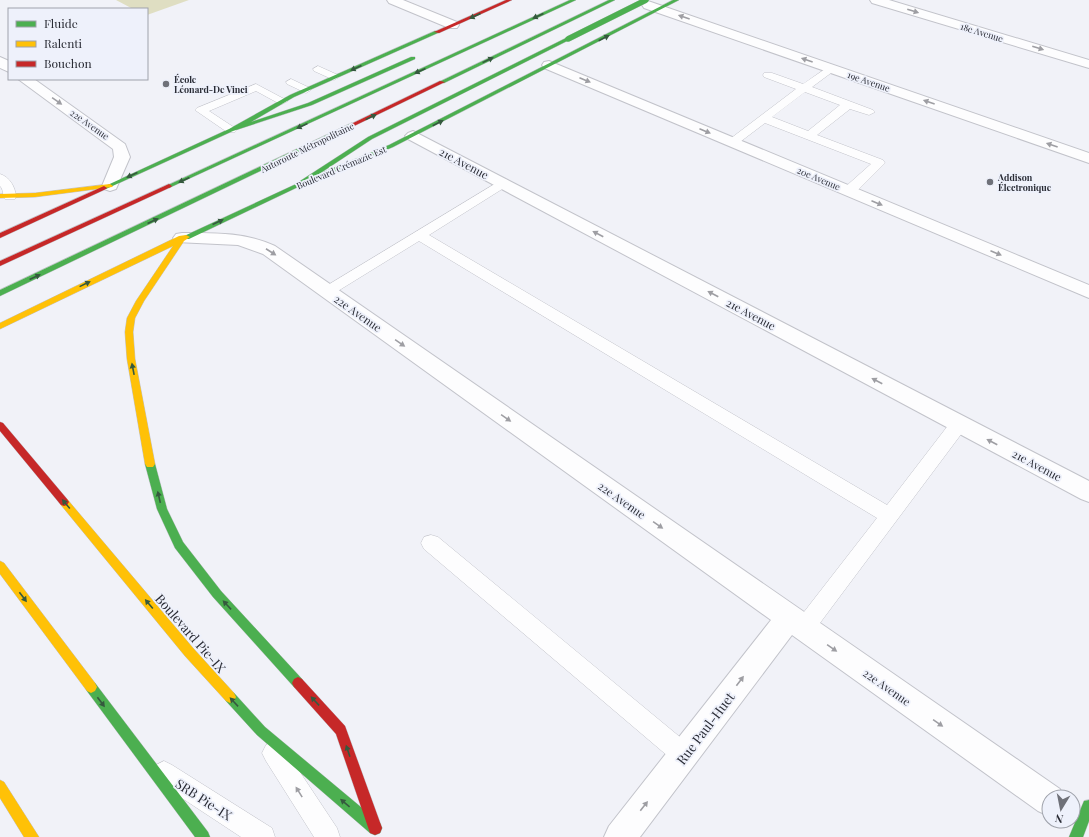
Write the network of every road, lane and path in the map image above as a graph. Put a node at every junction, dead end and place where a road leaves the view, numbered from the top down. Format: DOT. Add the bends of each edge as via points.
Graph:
graph roads {
  1 [pos="393,0"];
  2 [pos="510,0"];
  3 [pos="574,0"];
  4 [pos="613,0"];
  5 [pos="677,0"];
  6 [pos="876,0"];
  7 [pos="652,4"];
  8 [pos="453,25"];
  9 [pos="424,53"];
  10 [pos="0,61"];
  11 [pos="1089,64"];
  12 [pos="549,65"];
  13 [pos="8,67"];
  14 [pos="831,68"];
  15 [pos="318,69"];
  16 [pos="768,75"];
  17 [pos="334,77"];
  18 [pos="26,80"];
  19 [pos="291,82"];
  20 [pos="804,88"];
  21 [pos="306,90"];
  22 [pos="282,101"];
  23 [pos="849,104"];
  24 [pos="869,112"];
  25 [pos="764,118"];
  26 [pos="231,130"];
  27 [pos="413,136"];
  28 [pos="809,136"];
  29 [pos="732,142"];
  30 [pos="1089,158"];
  31 [pos="0,178"];
  32 [pos="503,183"];
  33 [pos="110,186"];
  34 [pos="296,186"];
  35 [pos="849,191"];
  36 [pos="5,196"];
  37 [pos="419,235"];
  38 [pos="0,236"];
  39 [pos="182,238"];
  40 [pos="0,264"];
  41 [pos="328,291"];
  42 [pos="1089,292"];
  43 [pos="0,293"];
  44 [pos="0,326"];
  45 [pos="959,424"];
  46 [pos="0,425"];
  47 [pos="1089,492"];
  48 [pos="889,516"];
  49 [pos="431,543"];
  50 [pos="0,566"];
  51 [pos="796,623"];
  52 [pos="261,731"];
  53 [pos="684,755"];
  54 [pos="145,761"];
  55 [pos="0,786"];
  56 [pos="1041,794"];
  57 [pos="32,837"];
  58 [pos="203,837"];
  59 [pos="263,837"];
  60 [pos="328,837"];
  61 [pos="620,837"];
  1 -- 8 [label="street"];
  2 -- 8 [label="main road, one-way"];
  3 -- 40 [label="main road, Autoroute Métropolitaine, one-way"];
  43 -- 4 [label="main road, Autoroute Métropolitaine, one-way"];
  5 -- 7 [label="main road, Boulevard Crémazie Est"];
  6 -- 11 [label="street, 18e Avenue, one-way"];
  12 -- 7 [label="main road, Boulevard Crémazie Est, one-way"];
  14 -- 7 [label="street, 19e Avenue, one-way"];
  7 -- 34 [label="main road, bridge" via="568,39 370,138"];
  8 -- 17 [label="main road, one-way"];
  9 -- 26 [label="main road" via="310,104"];
  10 -- 13 [label="street"];
  27 -- 12 [label="main road, Boulevard Crémazie Est, one-way"];
  12 -- 29 [label="street, 20e Avenue, one-way"];
  14 -- 20 [label="lane"];
  30 -- 14 [label="street, 19e Avenue, one-way"];
  15 -- 17 [label="lane"];
  16 -- 20 [label="lane"];
  17 -- 21 [label="main road"];
  18 -- 33 [label="street, 22e Avenue, one-way" via="120,147 122,157"];
  19 -- 21 [label="lane"];
  20 -- 23 [label="lane"];
  20 -- 25 [label="lane"];
  21 -- 22 [label="main road"];
  22 -- 26 [label="main road"];
  22 -- 26 [label="lane" via="256,87 201,110"];
  23 -- 24 [label="lane"];
  23 -- 28 [label="lane"];
  25 -- 28 [label="lane"];
  25 -- 29 [label="lane"];
  26 -- 33 [label="main road, one-way"];
  27 -- 32 [label="street, 21e Avenue"];
  27 -- 34 [label="main road, Boulevard Crémazie Est"];
  28 -- 35 [label="lane" via="879,163"];
  29 -- 35 [label="street, 20e Avenue"];
  31 -- 36 [label="lane" via="9,188"];
  32 -- 37 [label="lane"];
  45 -- 32 [label="street, 21e Avenue, one-way"];
  33 -- 36 [label="main road"];
  33 -- 38 [label="main road"];
  39 -- 34 [label="main road, Boulevard Crémazie Est, one-way"];
  35 -- 42 [label="street, 20e Avenue, one-way"];
  37 -- 41 [label="lane"];
  37 -- 48 [label="lane"];
  39 -- 41 [label="street, 22e Avenue, one-way" via="242,239 259,244"];
  44 -- 39 [label="main road, Boulevard Crémazie Est, one-way"];
  39 -- 52 [label="main road, Boulevard Pie-IX" via="140,301 131,318 128,332 146,440 162,509 179,546 216,594 341,730 378,830"];
  41 -- 51 [label="street, 22e Avenue, one-way"];
  47 -- 45 [label="street, 21e Avenue, one-way"];
  45 -- 48 [label="lane"];
  52 -- 46 [label="main road, Boulevard Pie-IX, one-way" via="188,652"];
  48 -- 51 [label="lane"];
  49 -- 53 [label="lane"];
  50 -- 54 [label="main road, one-way"];
  53 -- 51 [label="street, Rue Paul-Huet, one-way"];
  51 -- 56 [label="street, 22e Avenue, one-way"];
  60 -- 52 [label="lane, one-way"];
  61 -- 53 [label="street, Rue Paul-Huet, one-way"];
  54 -- 58 [label="main road"];
  54 -- 59 [label="lane, SRB Pie-IX"];
  55 -- 57 [label="main road"];
}
